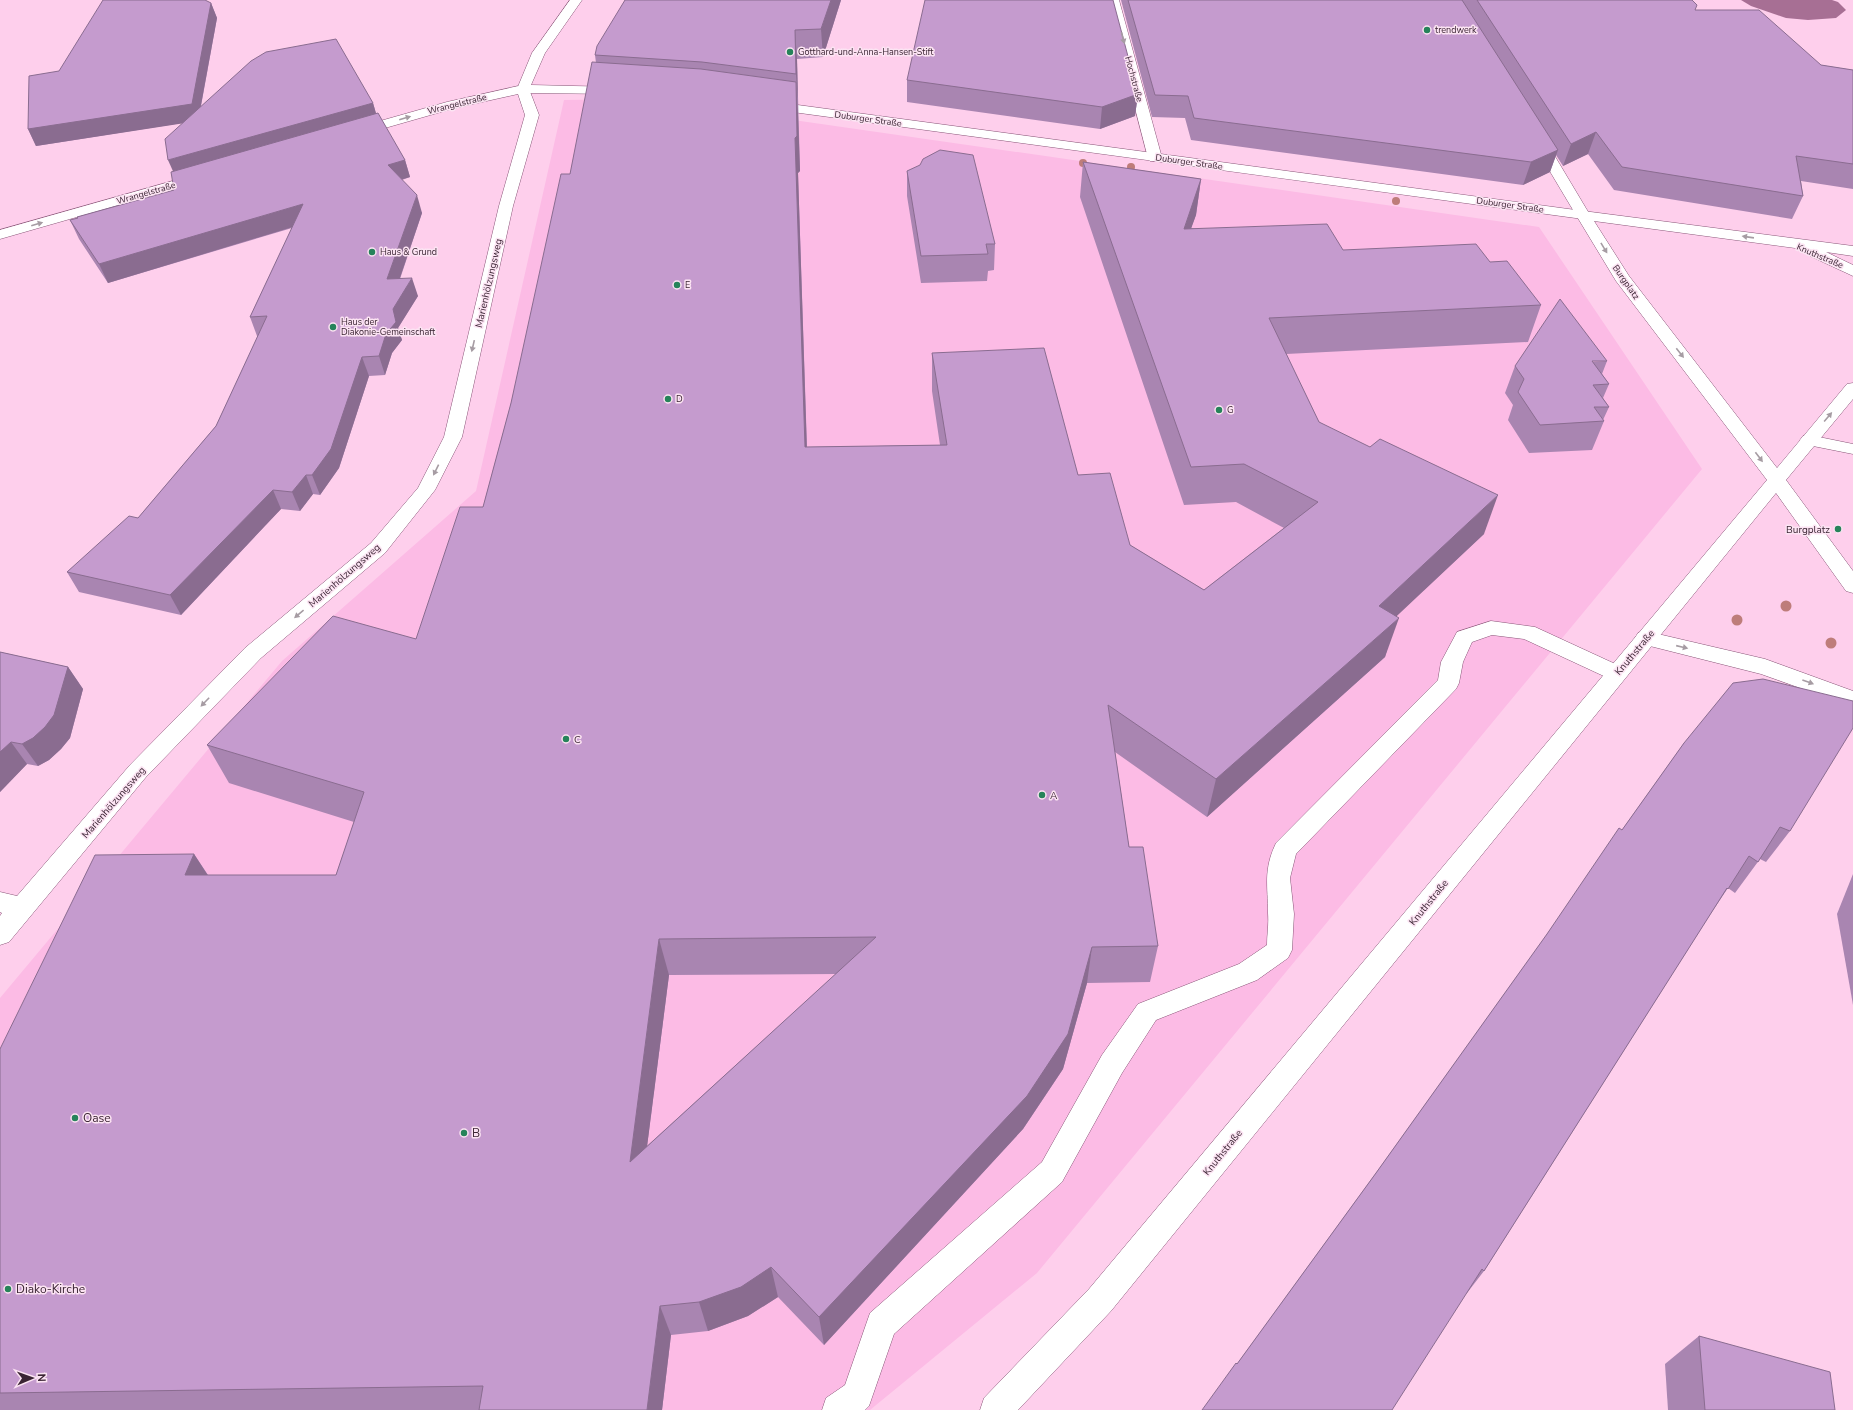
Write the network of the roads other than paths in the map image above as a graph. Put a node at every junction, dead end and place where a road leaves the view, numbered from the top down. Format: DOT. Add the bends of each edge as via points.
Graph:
graph roads {
  1 [pos="576,0"];
  2 [pos="1113,0"];
  3 [pos="523,89"];
  4 [pos="629,92"];
  5 [pos="758,104"];
  6 [pos="1529,125"];
  7 [pos="347,135"];
  8 [pos="1155,158"];
  9 [pos="211,174"];
  10 [pos="1584,215"];
  11 [pos="0,235"];
  12 [pos="1786,242"];
  13 [pos="1853,251"];
  14 [pos="1853,271"];
  15 [pos="1853,388"];
  16 [pos="1809,440"];
  17 [pos="1853,449"];
  18 [pos="1776,479"];
  19 [pos="1853,586"];
  20 [pos="1644,638"];
  21 [pos="1616,673"];
  22 [pos="1853,699"];
  23 [pos="10,905"];
  24 [pos="0,934"];
  25 [pos="838,1410"];
  26 [pos="996,1410"];
  1 -- 3 [label="street" via="537,55 528,71"];
  2 -- 8 [label="street, Hochstraße, one-way"];
  3 -- 4 [label="street"];
  7 -- 3 [label="street, Wrangelstraße, one-way" via="452,104"];
  3 -- 23 [label="street, Marienhölzungsweg, one-way" via="532,116 508,199 452,437 426,490 378,548 253,652"];
  5 -- 8 [label="street, Duburger Straße"];
  6 -- 10 [label="street, Burgplatz"];
  8 -- 10 [label="street, Duburger Straße"];
  11 -- 9 [label="street, Wrangelstraße, one-way"];
  12 -- 10 [label="street, Duburger Straße, one-way"];
  10 -- 18 [label="street, Burgplatz, one-way" via="1622,278"];
  12 -- 13 [label="street, Duburger Straße"];
  12 -- 14 [label="street, Knuthstraße" via="1831,259"];
  16 -- 15 [label="street, Knuthstraße, one-way"];
  16 -- 17 [label="street"];
  16 -- 18 [label="street, Knuthstraße"];
  18 -- 19 [label="street, Burgplatz"];
  18 -- 20 [label="street, Knuthstraße"];
  20 -- 21 [label="street, Knuthstraße"];
  20 -- 22 [label="street, one-way" via="1765,667"];
  21 -- 25 [label="street" via="1528,632 1491,628 1464,637 1452,662 1448,683 1285,850 1278,878 1281,914 1279,950 1248,972 1147,1012 1112,1064 1052,1172 881,1324 858,1395"];
  21 -- 26 [label="street, Knuthstraße" via="1100,1300"];
  23 -- 24 [label="street, Marienhölzungsweg"];
}
